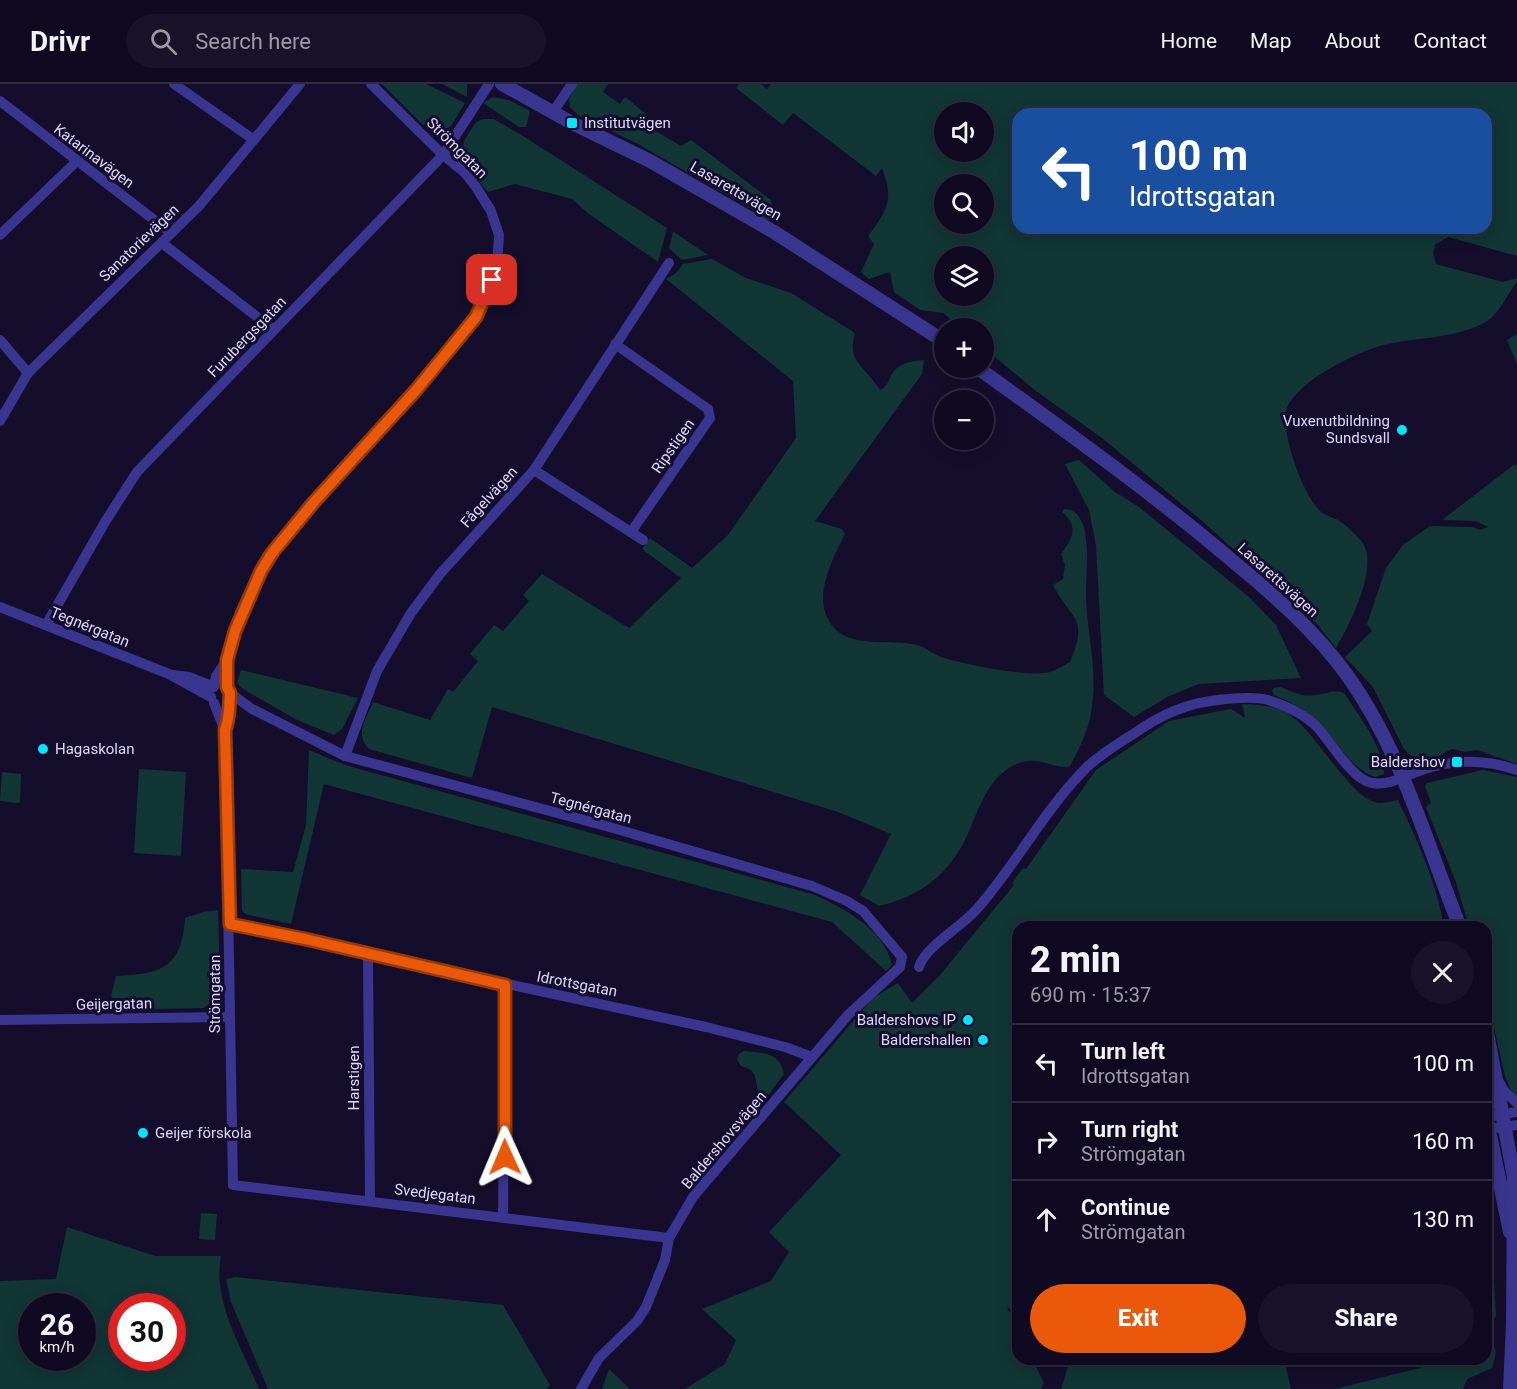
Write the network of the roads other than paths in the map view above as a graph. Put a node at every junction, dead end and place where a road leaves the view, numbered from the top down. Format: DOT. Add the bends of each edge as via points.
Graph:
graph roads {
  1 [pos="174,84"];
  2 [pos="300,84"];
  3 [pos="371,84"];
  4 [pos="489,84"];
  5 [pos="502,84"];
  6 [pos="572,84"];
  7 [pos="0,101"];
  8 [pos="553,112"];
  9 [pos="254,140"];
  10 [pos="443,155"];
  11 [pos="76,162"];
  12 [pos="171,233"];
  13 [pos="0,236"];
  14 [pos="162,243"];
  15 [pos="669,263"];
  16 [pos="274,330"];
  17 [pos="934,335"];
  18 [pos="0,340"];
  19 [pos="615,344"];
  20 [pos="28,373"];
  21 [pos="992,378"];
  22 [pos="0,421"];
  23 [pos="534,470"];
  24 [pos="631,532"];
  25 [pos="643,540"];
  26 [pos="0,607"];
  27 [pos="46,626"];
  28 [pos="227,660"];
  29 [pos="228,695"];
  30 [pos="213,696"];
  31 [pos="225,730"];
  32 [pos="345,756"];
  33 [pos="1517,770"];
  34 [pos="1404,778"];
  35 [pos="1450,903"];
  36 [pos="1452,921"];
  37 [pos="1458,921"];
  38 [pos="230,924"];
  39 [pos="368,954"];
  40 [pos="902,960"];
  41 [pos="919,967"];
  42 [pos="505,985"];
  43 [pos="229,1017"];
  44 [pos="0,1020"];
  45 [pos="1492,1055"];
  46 [pos="812,1057"];
  47 [pos="1497,1078"];
  48 [pos="1517,1103"];
  49 [pos="1510,1120"];
  50 [pos="1492,1121"];
  51 [pos="1492,1145"];
  52 [pos="1516,1172"];
  53 [pos="233,1185"];
  54 [pos="370,1201"];
  55 [pos="503,1217"];
  56 [pos="669,1238"];
  57 [pos="1513,1245"];
  58 [pos="581,1389"];
  59 [pos="1510,1389"];
  1 -- 9 [label="street"];
  2 -- 9 [label="street, Sanatorievägen"];
  3 -- 10 [label="street, Strömgatan"];
  4 -- 10 [label="street, Furubergsgatan"];
  5 -- 8 [label="street, Lasarettsvägen"];
  6 -- 8 [label="street"];
  7 -- 11 [label="street, Katarinavägen"];
  8 -- 17 [label="street, Lasarettsvägen" via="650,160 774,232"];
  9 -- 12 [label="street, Sanatorievägen" via="225,177"];
  10 -- 16 [label="street, Furubergsgatan"];
  10 -- 28 [label="street, Strömgatan" via="476,187 499,235 497,266 487,295 476,317 417,389 272,553 243,610"];
  11 -- 12 [label="street, Katarinavägen"];
  11 -- 13 [label="street"];
  12 -- 14 [label="street, Sanatorievägen"];
  14 -- 16 [label="street"];
  14 -- 20 [label="street, Sanatorievägen"];
  15 -- 19 [label="street, Fågelvägen"];
  16 -- 27 [label="street, Furubergsgatan" via="129,483"];
  18 -- 20 [label="street"];
  19 -- 23 [label="street, Fågelvägen"];
  19 -- 24 [label="street, Ripstigen" via="708,409 710,418"];
  20 -- 22 [label="street, Sanatorievägen"];
  21 -- 34 [label="street, Lasarettsvägen" via="1185,520 1310,631 1347,675"];
  23 -- 24 [label="street"];
  23 -- 32 [label="street, Fågelvägen" via="440,574 411,613 377,671"];
  24 -- 25 [label="street"];
  26 -- 27 [label="street, Tegnérgatan"];
  27 -- 30 [label="street, Tegnérgatan" via="169,674 189,677"];
  28 -- 29 [label="street, Strömgatan"];
  28 -- 30 [label="street, Strömgatan" via="216,676"];
  29 -- 30 [label="street"];
  29 -- 30 [label="street" via="219,706"];
  29 -- 31 [label="street, Strömgatan" via="231,715"];
  29 -- 32 [label="street, Tegnérgatan" via="238,708 252,709"];
  30 -- 31 [label="street, Strömgatan"];
  31 -- 38 [label="street, Strömgatan"];
  32 -- 40 [label="street, Tegnérgatan" via="812,886 863,911"];
  33 -- 34 [label="street" via="1487,761 1471,761 1422,770"];
  34 -- 35 [label="street, Lasarettsvägen"];
  34 -- 41 [label="street" via="1370,783 1358,776 1315,725 1298,712 1267,700 1207,701 1180,708 1153,720 1088,766 976,910 925,954"];
  35 -- 36 [label="street, Lasarettsvägen"];
  35 -- 37 [label="street, Lasarettsvägen"];
  38 -- 39 [label="street, Idrottsgatan"];
  38 -- 43 [label="street, Strömgatan"];
  39 -- 42 [label="street, Idrottsgatan"];
  39 -- 54 [label="street, Harstigen"];
  40 -- 46 [label="street, Baldershovsvägen" via="900,967 848,1015"];
  42 -- 46 [label="street, Idrottsgatan" via="706,1027"];
  42 -- 55 [label="street"];
  43 -- 44 [label="street, Geijergatan"];
  43 -- 53 [label="street, Strömgatan"];
  45 -- 47 [label="street"];
  46 -- 56 [label="street, Baldershovsvägen" via="715,1169"];
  47 -- 48 [label="street"];
  47 -- 49 [label="street"];
  49 -- 50 [label="street"];
  49 -- 52 [label="street"];
  51 -- 57 [label="street"];
  52 -- 57 [label="street"];
  53 -- 54 [label="street, Svedjegatan"];
  54 -- 55 [label="street, Svedjegatan"];
  55 -- 56 [label="street, Svedjegatan"];
  56 -- 58 [label="street, Baldershovsvägen" via="665,1260 646,1307 599,1358"];
  57 -- 59 [label="street"];
}
